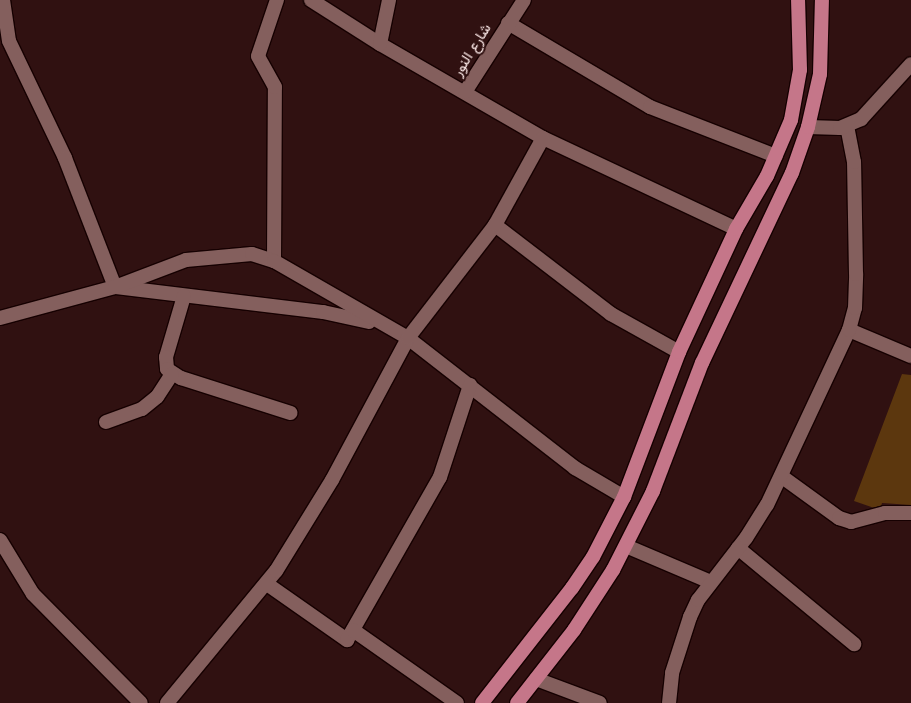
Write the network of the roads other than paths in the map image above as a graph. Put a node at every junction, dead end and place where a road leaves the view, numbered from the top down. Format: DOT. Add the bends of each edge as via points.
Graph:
graph roads {
  1 [pos="3,0"];
  2 [pos="277,0"];
  3 [pos="311,0"];
  4 [pos="389,0"];
  5 [pos="524,0"];
  6 [pos="798,0"];
  7 [pos="822,0"];
  8 [pos="508,23"];
  9 [pos="380,44"];
  10 [pos="911,64"];
  11 [pos="465,92"];
  12 [pos="847,126"];
  13 [pos="808,127"];
  14 [pos="543,138"];
  15 [pos="776,156"];
  16 [pos="495,225"];
  17 [pos="736,229"];
  18 [pos="274,261"];
  19 [pos="115,287"];
  20 [pos="184,296"];
  21 [pos="0,318"];
  22 [pos="390,328"];
  23 [pos="849,330"];
  24 [pos="408,338"];
  25 [pos="679,352"];
  26 [pos="911,356"];
  27 [pos="172,374"];
  28 [pos="470,385"];
  29 [pos="292,413"];
  30 [pos="106,422"];
  31 [pos="781,476"];
  32 [pos="624,497"];
  33 [pos="911,512"];
  34 [pos="0,540"];
  35 [pos="626,546"];
  36 [pos="738,548"];
  37 [pos="711,582"];
  38 [pos="267,584"];
  39 [pos="353,630"];
  40 [pos="854,644"];
  41 [pos="536,679"];
  42 [pos="141,703"];
  43 [pos="168,703"];
  44 [pos="457,703"];
  45 [pos="482,703"];
  46 [pos="517,703"];
  47 [pos="600,703"];
  48 [pos="669,703"];
  1 -- 19 [label="street" via="9,41 65,158"];
  2 -- 18 [label="street" via="258,56 275,86"];
  3 -- 9 [label="street"];
  4 -- 9 [label="street"];
  5 -- 8 [label="street, شارع النور"];
  6 -- 15 [label="main road" via="797,96"];
  7 -- 13 [label="main road" via="820,74"];
  8 -- 11 [label="street, شارع النور"];
  8 -- 15 [label="street" via="650,107"];
  9 -- 11 [label="street"];
  10 -- 12 [label="street" via="869,111"];
  11 -- 14 [label="street"];
  12 -- 13 [label="street" via="828,130"];
  12 -- 23 [label="street" via="854,162 856,274"];
  13 -- 35 [label="main road" via="792,173 702,364 654,491"];
  14 -- 16 [label="street"];
  14 -- 17 [label="street"];
  15 -- 17 [label="main road"];
  16 -- 24 [label="street"];
  16 -- 25 [label="street" via="611,314"];
  17 -- 25 [label="main road"];
  18 -- 19 [label="street" via="238,253 186,260"];
  18 -- 22 [label="street"];
  19 -- 20 [label="street"];
  19 -- 21 [label="street"];
  20 -- 22 [label="street" via="339,315"];
  20 -- 27 [label="street" via="166,357 167,369"];
  22 -- 24 [label="street"];
  23 -- 26 [label="street"];
  23 -- 31 [label="street"];
  24 -- 28 [label="street"];
  24 -- 38 [label="street" via="332,480"];
  25 -- 32 [label="main road"];
  27 -- 29 [label="street"];
  27 -- 30 [label="street" via="157,397 142,409"];
  28 -- 32 [label="street" via="575,468"];
  28 -- 39 [label="street" via="440,477"];
  31 -- 33 [label="street" via="839,518 851,522 885,513"];
  31 -- 36 [label="street"];
  32 -- 45 [label="main road" via="607,532 572,588"];
  34 -- 42 [label="street" via="33,594"];
  35 -- 37 [label="street"];
  35 -- 41 [label="main road" via="574,630"];
  36 -- 37 [label="street"];
  36 -- 40 [label="street"];
  37 -- 48 [label="street" via="698,600 682,638 672,673"];
  38 -- 39 [label="street" via="347,640"];
  38 -- 43 [label="street"];
  39 -- 44 [label="street"];
  41 -- 46 [label="main road"];
  41 -- 47 [label="street"];
}
